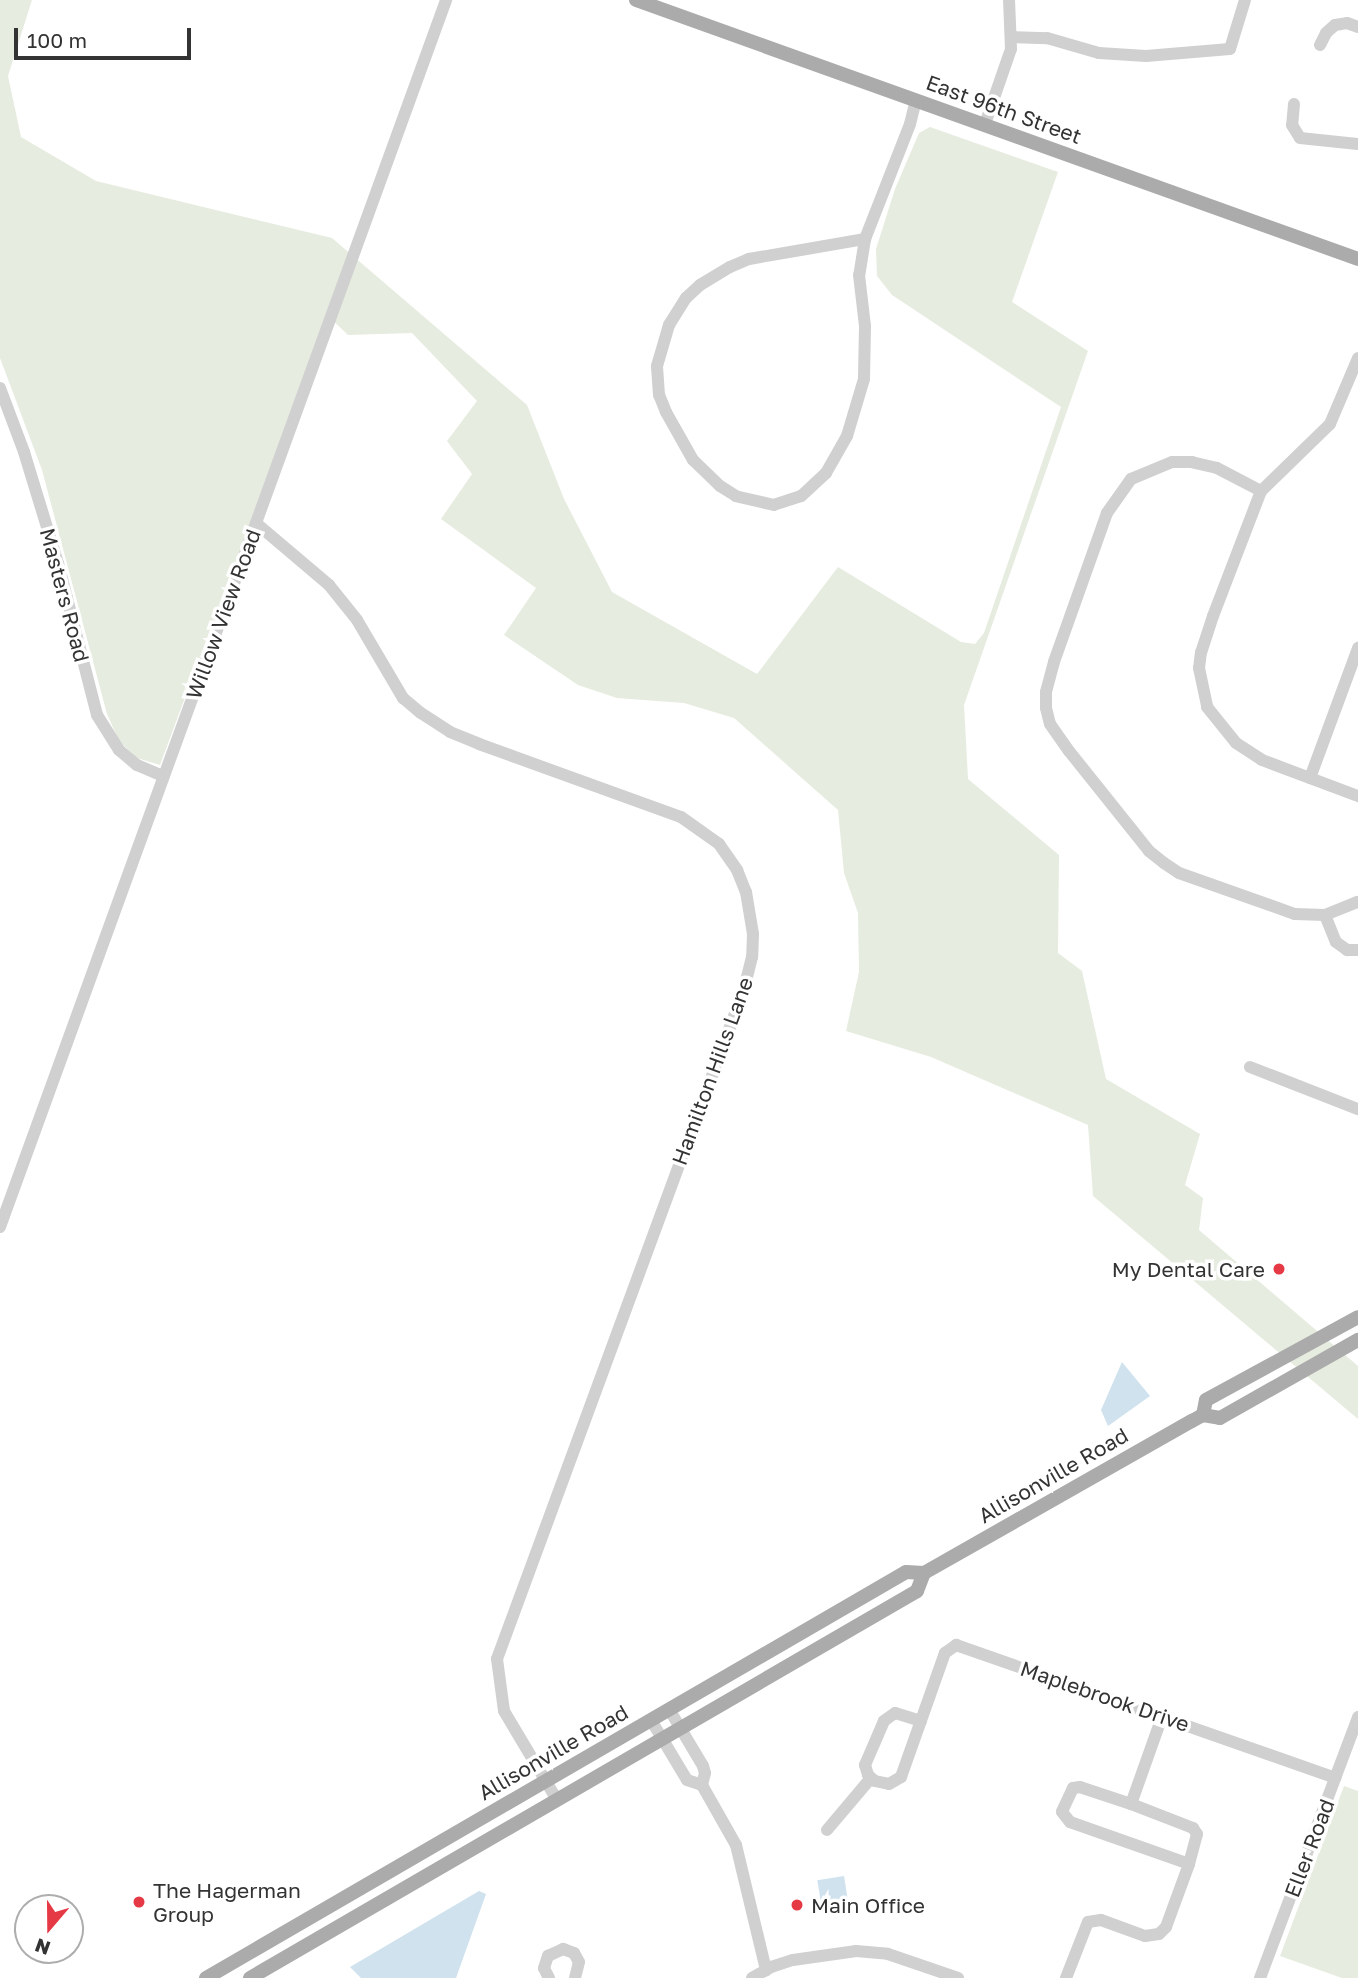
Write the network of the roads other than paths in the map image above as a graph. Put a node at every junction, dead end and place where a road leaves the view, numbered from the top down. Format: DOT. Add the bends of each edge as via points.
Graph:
graph roads {
  1 [pos="446,0"];
  2 [pos="637,0"];
  3 [pos="1009,0"];
  4 [pos="1245,0"];
  5 [pos="1358,27"];
  6 [pos="1012,37"];
  7 [pos="1320,45"];
  8 [pos="916,100"];
  9 [pos="1294,104"];
  10 [pos="985,124"];
  11 [pos="1358,144"];
  12 [pos="865,239"];
  13 [pos="1358,259"];
  14 [pos="1358,358"];
  15 [pos="0,388"];
  16 [pos="1261,491"];
  17 [pos="256,523"];
  18 [pos="1358,648"];
  19 [pos="163,776"];
  20 [pos="1310,778"];
  21 [pos="1358,796"];
  22 [pos="1358,902"];
  23 [pos="1325,915"];
  24 [pos="1358,950"];
  25 [pos="1250,1067"];
  26 [pos="1358,1109"];
  27 [pos="0,1227"];
  28 [pos="1358,1317"];
  29 [pos="1358,1340"];
  30 [pos="1203,1415"];
  31 [pos="924,1573"];
  32 [pos="669,1709"];
  33 [pos="1162,1717"];
  34 [pos="1358,1717"];
  35 [pos="652,1720"];
  36 [pos="920,1721"];
  37 [pos="680,1728"];
  38 [pos="662,1740"];
  39 [pos="872,1778"];
  40 [pos="1335,1778"];
  41 [pos="545,1781"];
  42 [pos="702,1785"];
  43 [pos="557,1800"];
  44 [pos="1131,1804"];
  45 [pos="827,1830"];
  46 [pos="1189,1864"];
  47 [pos="766,1970"];
  48 [pos="579,1976"];
  49 [pos="206,1978"];
  50 [pos="250,1978"];
  51 [pos="549,1978"];
  52 [pos="752,1978"];
  53 [pos="958,1978"];
  54 [pos="1066,1978"];
  55 [pos="1260,1978"];
  1 -- 17 [label="street, Willow View Road"];
  2 -- 8 [label="main road, East 96th Street"];
  3 -- 6 [label="street"];
  4 -- 6 [label="street" via="1230,49 1146,56 1099,53 1047,38"];
  5 -- 7 [label="street" via="1335,25"];
  6 -- 10 [label="street"];
  8 -- 10 [label="main road, East 96th Street"];
  8 -- 12 [label="street"];
  9 -- 11 [label="street" via="1293,129 1306,141"];
  10 -- 13 [label="main road, East 96th Street"];
  12 -- 12 [label="street" via="859,275 866,326 864,379 847,436 827,473 801,496 774,506 736,496 693,460 659,395 657,366 669,326 699,285 730,267 749,259"];
  14 -- 16 [label="street" via="1330,424"];
  15 -- 19 [label="street, Masters Road" via="58,563 97,715 110,740 128,758"];
  16 -- 20 [label="street" via="1201,652 1202,694 1236,743 1262,760"];
  16 -- 23 [label="street" via="1217,468 1192,462 1172,462 1131,479 1107,513 1046,692 1050,724 1149,851 1164,863 1179,873 1284,911"];
  17 -- 19 [label="street, Willow View Road"];
  17 -- 41 [label="street, Hamilton Hills Lane" via="329,585 357,620 403,698 421,713 481,745 681,817 719,845 746,892 753,934 744,989 497,1659 504,1711"];
  18 -- 20 [label="street"];
  19 -- 27 [label="street, Willow View Road"];
  20 -- 21 [label="street"];
  22 -- 23 [label="street"];
  23 -- 24 [label="street" via="1336,942 1347,950"];
  25 -- 26 [label="street"];
  28 -- 30 [label="main road, Allisonville Road" via="1206,1401"];
  29 -- 30 [label="main road, Allisonville Road" via="1220,1418"];
  30 -- 31 [label="main road, Allisonville Road"];
  31 -- 32 [label="main road, Allisonville Road" via="906,1572"];
  31 -- 37 [label="main road, Allisonville Road" via="917,1591"];
  32 -- 35 [label="main road, Allisonville Road"];
  32 -- 37 [label="street"];
  33 -- 36 [label="street, Maplebrook Drive" via="956,1645 945,1653"];
  33 -- 40 [label="street, Maplebrook Drive"];
  33 -- 44 [label="street"];
  34 -- 40 [label="street, Eller Road"];
  35 -- 38 [label="street"];
  35 -- 41 [label="main road, Allisonville Road"];
  36 -- 39 [label="street, Maplebrook Drive" via="897,1782"];
  36 -- 39 [label="street" via="895,1713 884,1721 865,1765"];
  37 -- 38 [label="main road, Allisonville Road"];
  37 -- 42 [label="street" via="703,1766"];
  38 -- 42 [label="street" via="687,1780"];
  38 -- 43 [label="main road, Allisonville Road"];
  39 -- 45 [label="street"];
  40 -- 55 [label="street, Eller Road"];
  41 -- 43 [label="street, Hamilton Hills Lane"];
  41 -- 49 [label="main road, Allisonville Road"];
  42 -- 47 [label="street" via="736,1845"];
  43 -- 50 [label="main road, Allisonville Road"];
  44 -- 46 [label="street" via="1193,1828 1197,1835"];
  44 -- 46 [label="street" via="1080,1787 1073,1788 1062,1812 1070,1822"];
  46 -- 54 [label="street" via="1166,1927 1159,1934 1144,1936 1101,1920 1088,1922"];
  47 -- 52 [label="street"];
  47 -- 53 [label="street" via="856,1951 888,1954"];
  48 -- 51 [label="street" via="579,1962 573,1953 557,1950 545,1962"];
}
